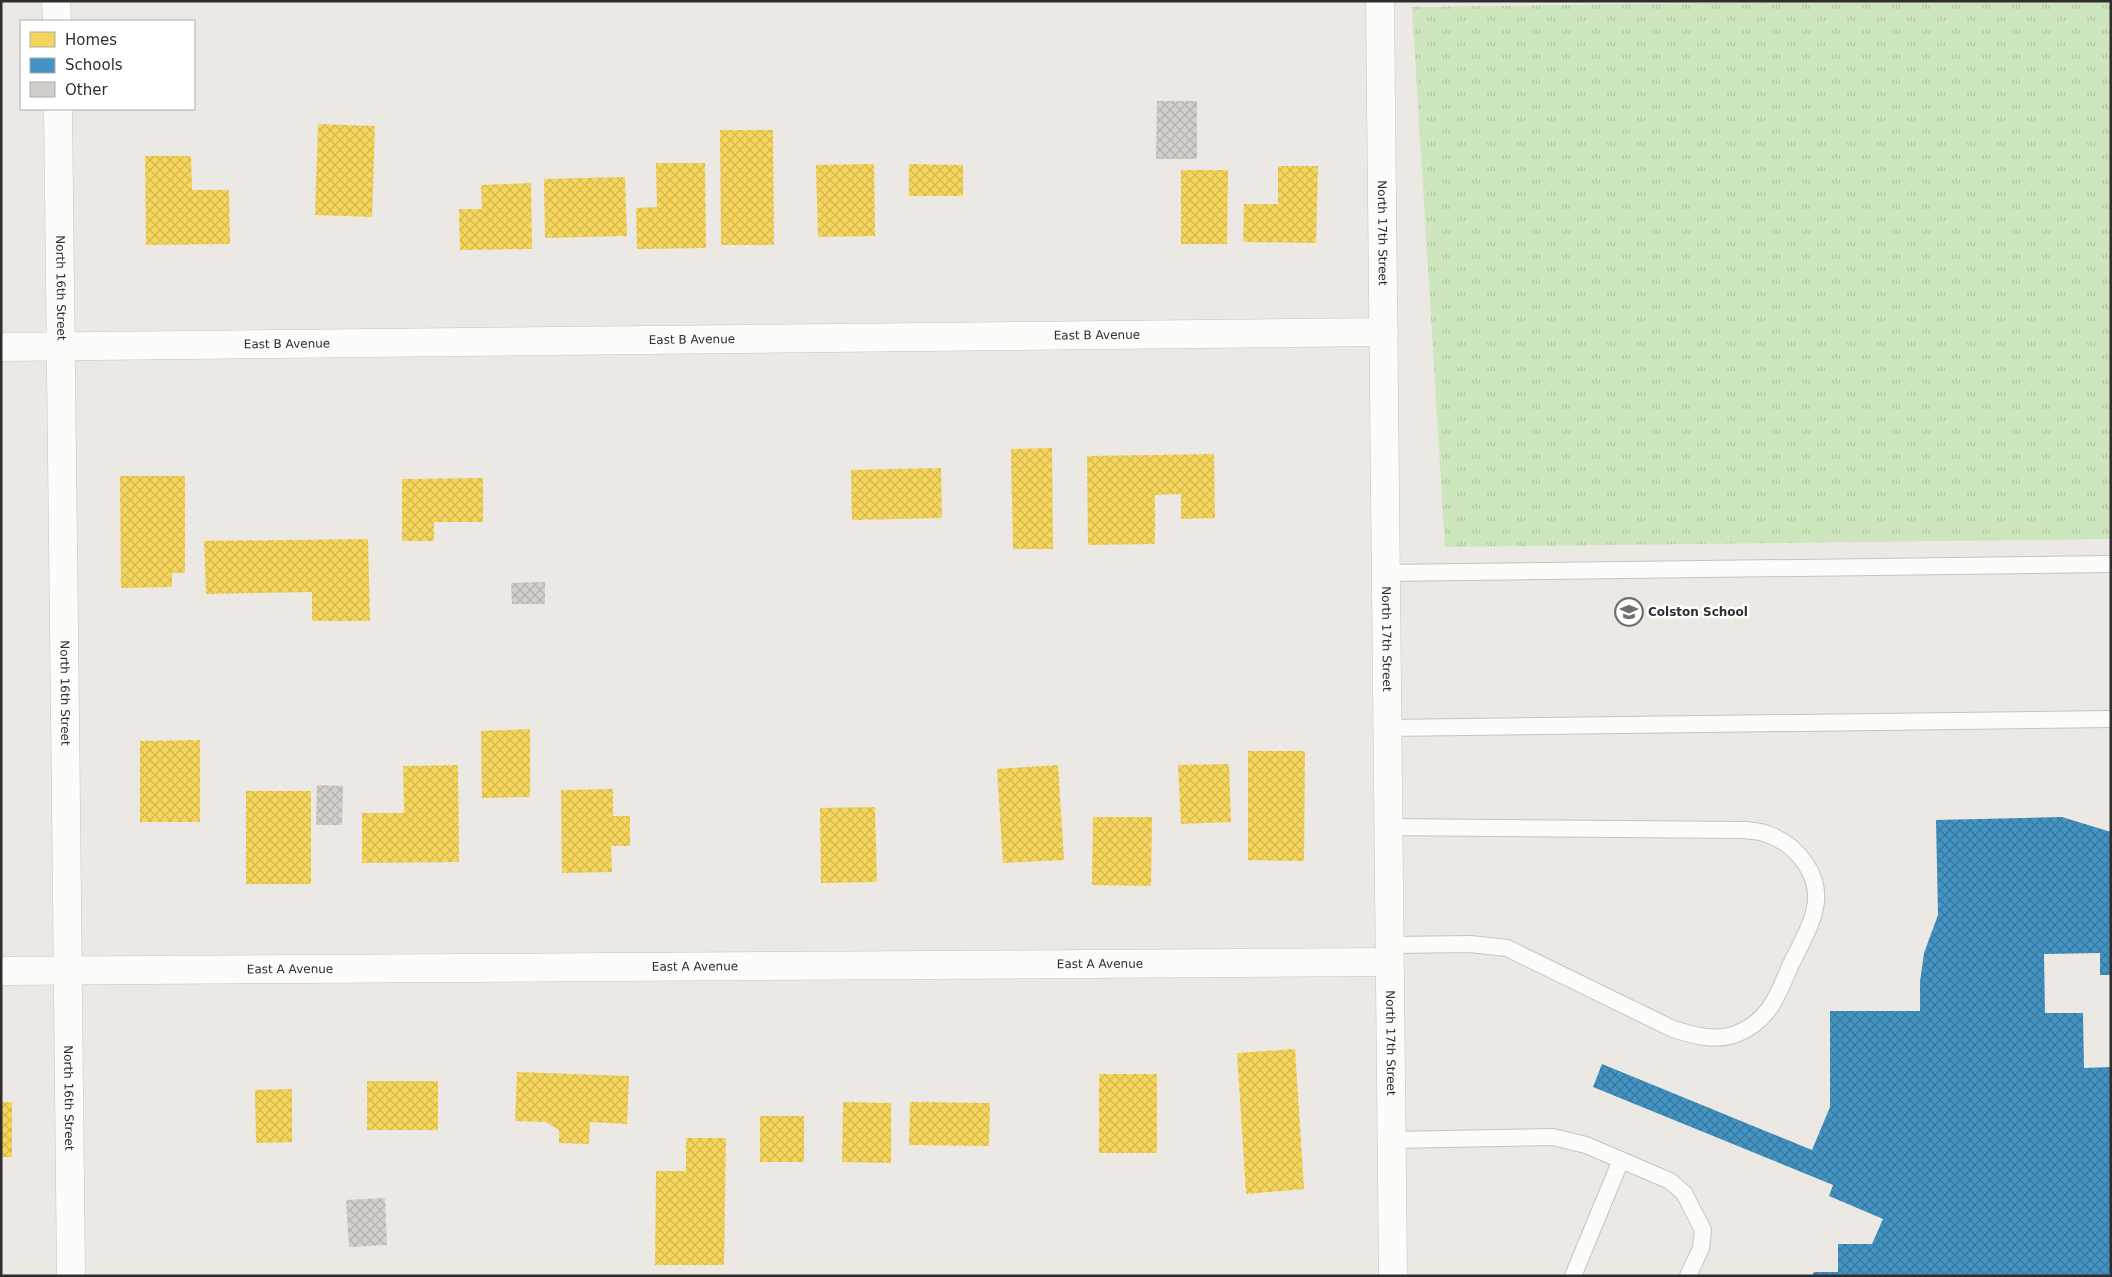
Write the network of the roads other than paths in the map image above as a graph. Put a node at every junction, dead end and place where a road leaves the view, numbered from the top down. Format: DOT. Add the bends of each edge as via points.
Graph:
graph roads {
  1 [pos="56,1"];
  2 [pos="1380,1"];
  3 [pos="57,20"];
  4 [pos="58,110"];
  5 [pos="1384,332"];
  6 [pos="62,346"];
  7 [pos="1,347"];
  8 [pos="2111,564"];
  9 [pos="1386,573"];
  10 [pos="2111,719"];
  11 [pos="1387,728"];
  12 [pos="1388,827"];
  13 [pos="1389,953"];
  14 [pos="66,971"];
  15 [pos="1,972"];
  16 [pos="1391,1140"];
  17 [pos="1621,1160"];
  18 [pos="71,1276"];
  19 [pos="1393,1276"];
  20 [pos="1573,1276"];
  21 [pos="1688,1276"];
  1 -- 3 [label="street"];
  2 -- 5 [label="street, North 17th Street"];
  4 -- 6 [label="street, North 16th Street"];
  5 -- 6 [label="street, East B Avenue"];
  5 -- 9 [label="street, North 17th Street"];
  6 -- 7 [label="street, East B Avenue"];
  6 -- 14 [label="street, North 16th Street"];
  8 -- 9 [label="lane"];
  9 -- 11 [label="street, North 17th Street"];
  10 -- 11 [label="lane"];
  11 -- 12 [label="street, North 17th Street"];
  12 -- 13 [label="street, North 17th Street"];
  12 -- 13 [label="lane" via="1745,830 1764,833 1797,853 1809,868 1816,884 1817,898 1810,924 1767,1013 1734,1035 1697,1036 1672,1029 1508,948 1470,944"];
  13 -- 14 [label="street, East A Avenue"];
  13 -- 16 [label="street, North 17th Street"];
  14 -- 15 [label="street, East A Avenue"];
  14 -- 18 [label="street, North 16th Street"];
  16 -- 17 [label="lane" via="1552,1137 1586,1145"];
  16 -- 19 [label="street, North 17th Street"];
  17 -- 20 [label="lane"];
  17 -- 21 [label="lane" via="1670,1181 1688,1199 1703,1230 1701,1248"];
}
